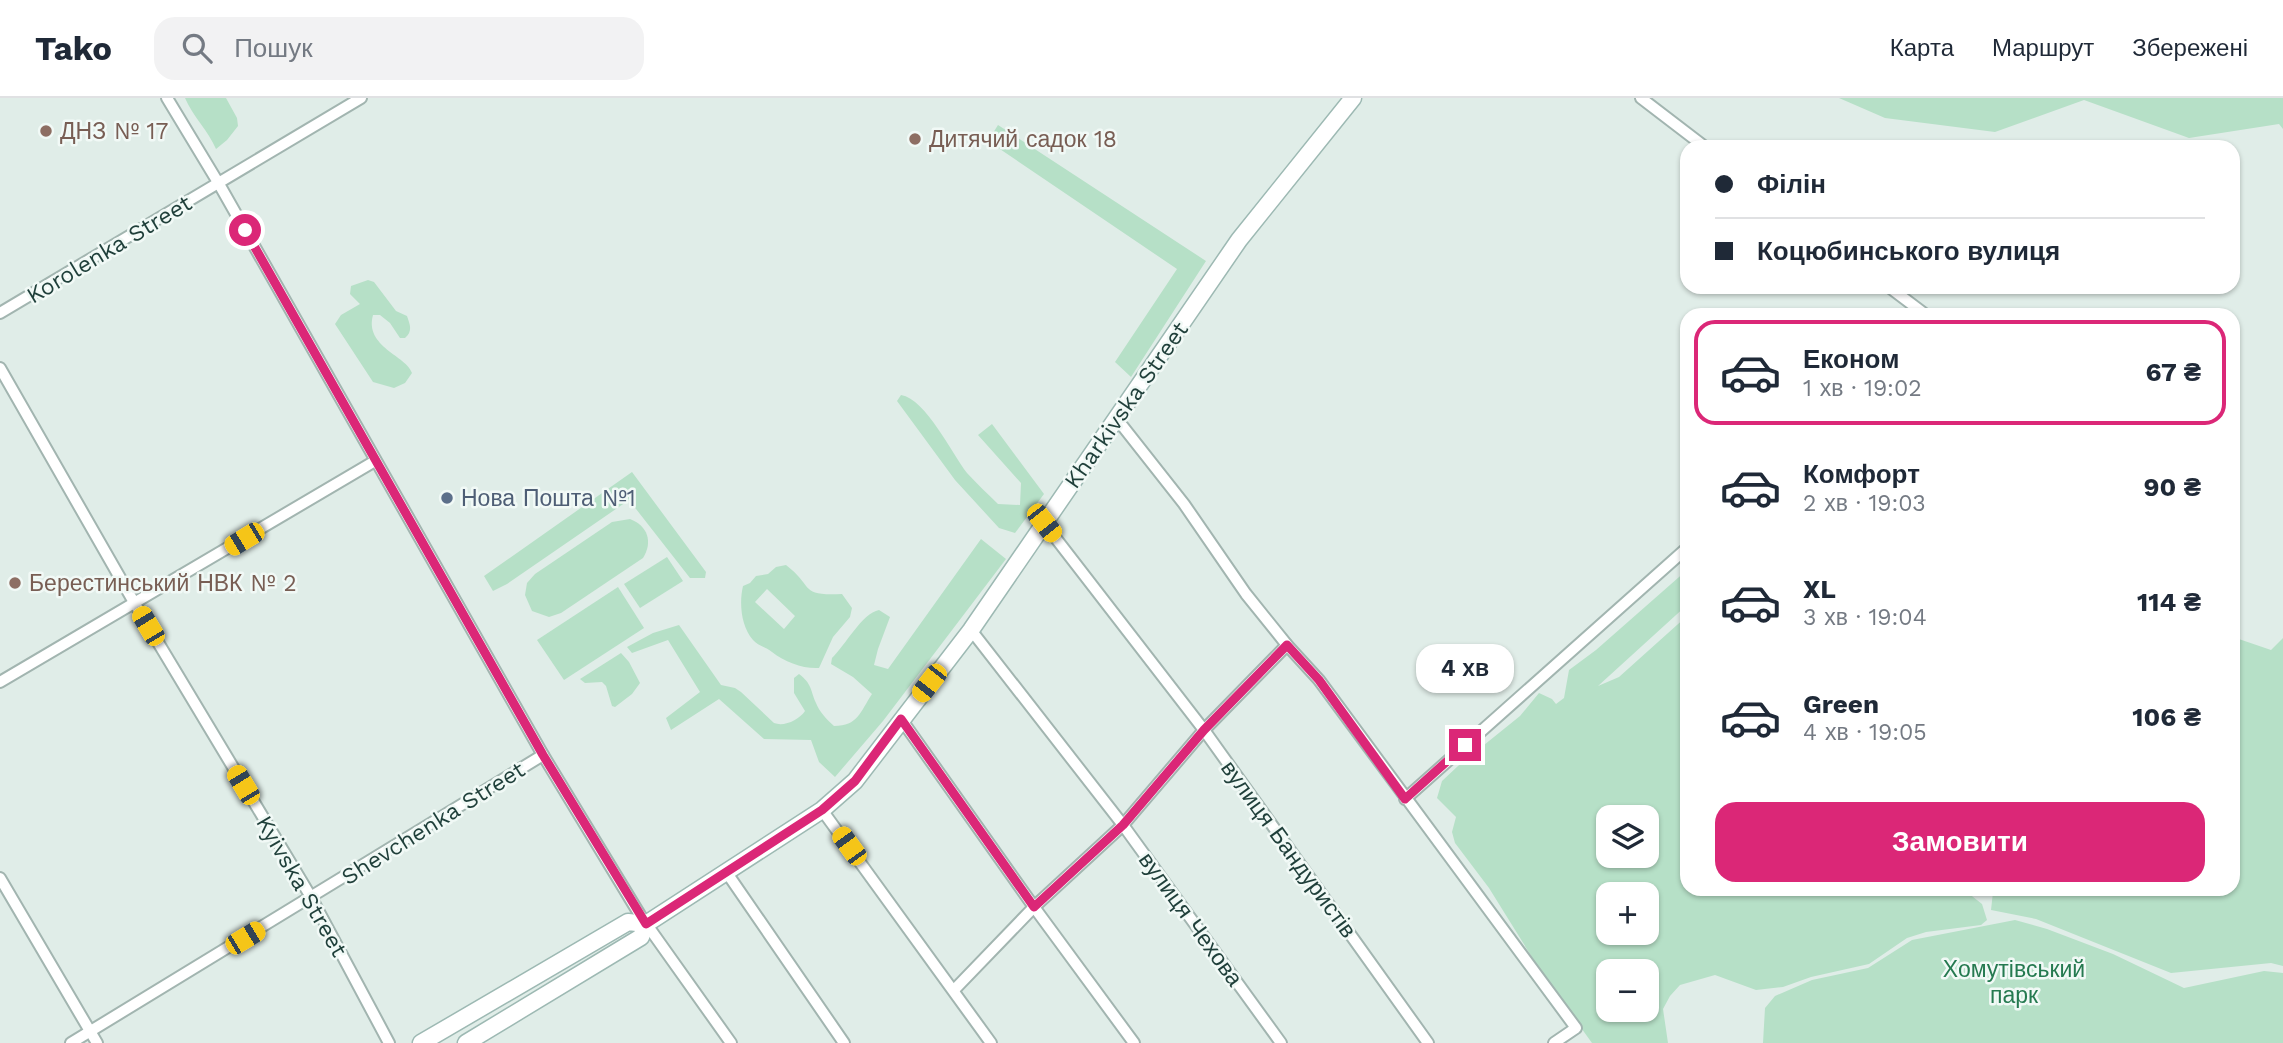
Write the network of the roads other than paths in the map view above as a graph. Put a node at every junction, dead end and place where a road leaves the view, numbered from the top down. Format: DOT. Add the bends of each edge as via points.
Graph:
graph roads {
  1 [pos="167,98"];
  2 [pos="361,98"];
  3 [pos="1353,98"];
  4 [pos="1641,98"];
  5 [pos="1696,140"];
  6 [pos="219,184"];
  7 [pos="1898,294"];
  8 [pos="1917,308"];
  9 [pos="0,313"];
  10 [pos="0,368"];
  11 [pos="1117,419"];
  12 [pos="375,461"];
  13 [pos="1044,523"];
  14 [pos="1680,554"];
  15 [pos="135,604"];
  16 [pos="971,629"];
  17 [pos="1287,645"];
  18 [pos="0,682"];
  19 [pos="901,719"];
  20 [pos="1204,730"];
  21 [pos="543,755"];
  22 [pos="1405,799"];
  23 [pos="822,810"];
  24 [pos="1123,825"];
  25 [pos="727,873"];
  26 [pos="0,878"];
  27 [pos="312,897"];
  28 [pos="1034,907"];
  29 [pos="646,924"];
  30 [pos="954,990"];
  31 [pos="90,1032"];
  32 [pos="71,1043"];
  33 [pos="97,1043"];
  34 [pos="389,1043"];
  35 [pos="421,1043"];
  36 [pos="466,1043"];
  37 [pos="731,1043"];
  38 [pos="844,1043"];
  39 [pos="992,1043"];
  40 [pos="1134,1043"];
  41 [pos="1281,1043"];
  42 [pos="1428,1043"];
  43 [pos="1554,1043"];
  1 -- 6 [label="street"];
  2 -- 6 [label="street, Korolenka Street"];
  3 -- 11 [label="street, Kharkivska Street" via="1239,240"];
  4 -- 5 [label="street"];
  6 -- 9 [label="street, Korolenka Street"];
  6 -- 12 [label="street"];
  7 -- 8 [label="street"];
  10 -- 15 [label="street, Kyivska Street"];
  11 -- 13 [label="street, Kharkivska Street"];
  11 -- 17 [label="street"];
  12 -- 15 [label="street"];
  12 -- 21 [label="street"];
  13 -- 16 [label="street, Kharkivska Street"];
  13 -- 20 [label="street, вулиця Бандуристів"];
  14 -- 22 [label="street"];
  15 -- 18 [label="street"];
  15 -- 27 [label="street, Kyivska Street"];
  16 -- 19 [label="street, Kharkivska Street"];
  16 -- 24 [label="street, вулиця Чехова"];
  17 -- 20 [label="street"];
  17 -- 22 [label="street" via="1319,680"];
  19 -- 23 [label="street, Kharkivska Street" via="855,781"];
  19 -- 28 [label="street"];
  20 -- 24 [label="street"];
  20 -- 42 [label="street, вулиця Бандуристів"];
  21 -- 27 [label="street, Shevchenka Street"];
  21 -- 29 [label="street"];
  22 -- 43 [label="street" via="1576,1028"];
  23 -- 25 [label="street, Kharkivska Street"];
  23 -- 30 [label="street"];
  24 -- 28 [label="street"];
  24 -- 41 [label="street, вулиця Чехова"];
  25 -- 29 [label="street, Kharkivska Street"];
  25 -- 38 [label="street"];
  26 -- 31 [label="street"];
  27 -- 31 [label="street, Shevchenka Street"];
  27 -- 34 [label="street, Kyivska Street"];
  28 -- 30 [label="street"];
  28 -- 40 [label="street"];
  29 -- 35 [label="street, Kharkivska Street" via="628,922"];
  29 -- 36 [label="street, Kharkivska Street" via="641,937"];
  29 -- 37 [label="street"];
  30 -- 39 [label="street"];
  31 -- 32 [label="street, Shevchenka Street"];
  31 -- 33 [label="street"];
}
